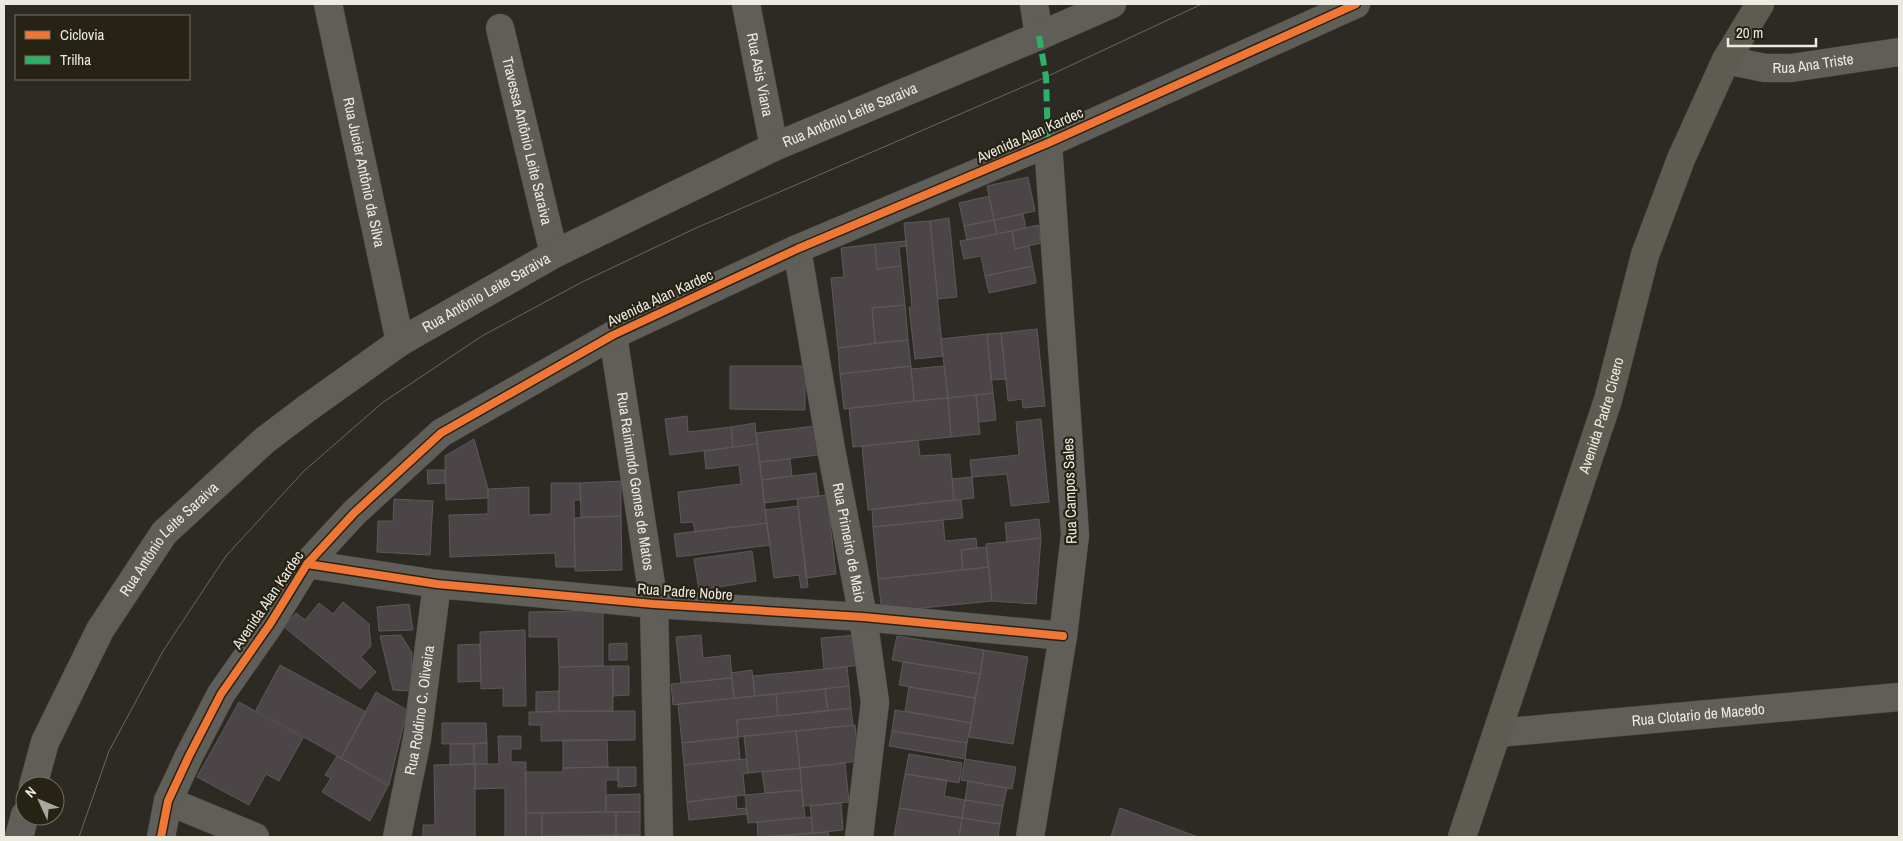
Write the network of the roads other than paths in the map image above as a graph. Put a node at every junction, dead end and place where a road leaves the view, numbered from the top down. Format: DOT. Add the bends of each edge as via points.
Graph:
graph roads {
  1 [pos="328,4"];
  2 [pos="746,4"];
  3 [pos="1034,4"];
  4 [pos="1112,4"];
  5 [pos="1356,4"];
  6 [pos="1747,4"];
  7 [pos="1760,4"];
  8 [pos="500,28"];
  9 [pos="1039,36"];
  10 [pos="1732,50"];
  11 [pos="1899,52"];
  12 [pos="1048,142"];
  13 [pos="774,147"];
  14 [pos="797,249"];
  15 [pos="554,254"];
  16 [pos="613,335"];
  17 [pos="400,342"];
  18 [pos="307,564"];
  19 [pos="437,584"];
  20 [pos="654,604"];
  21 [pos="863,617"];
  22 [pos="1062,636"];
  23 [pos="1899,697"];
  24 [pos="1497,733"];
  25 [pos="36,776"];
  26 [pos="168,801"];
  27 [pos="161,837"];
  28 [pos="255,837"];
  29 [pos="397,837"];
  30 [pos="658,837"];
  31 [pos="859,837"];
  32 [pos="1030,837"];
  33 [pos="1462,837"];
  1 -- 17 [label="street, Rua Jucier Antônio da Silva"];
  2 -- 13 [label="street, Rua Asis Viana"];
  3 -- 9 [label="street"];
  4 -- 9 [label="street, Rua Antônio Leite Saraiva"];
  5 -- 12 [label="street, Avenida Alan Kardec"];
  6 -- 10 [label="main road"];
  7 -- 10 [label="main road, Avenida Padre Cícero"];
  8 -- 15 [label="street, Travessa Antônio Leite Saraiva"];
  9 -- 13 [label="street, Rua Antônio Leite Saraiva"];
  10 -- 11 [label="street, Rua Ana Triste" via="1765,68 1791,68"];
  10 -- 24 [label="main road, Avenida Padre Cícero" via="1681,159 1645,256 1608,400"];
  12 -- 14 [label="street, Avenida Alan Kardec"];
  12 -- 22 [label="street, Rua Campos Sales" via="1075,536"];
  13 -- 15 [label="street, Rua Antônio Leite Saraiva"];
  14 -- 16 [label="street, Avenida Alan Kardec"];
  14 -- 21 [label="street, Rua Primeiro de Maio"];
  15 -- 17 [label="street, Rua Antônio Leite Saraiva"];
  16 -- 18 [label="street, Avenida Alan Kardec" via="441,433 354,513"];
  16 -- 20 [label="street, Rua Raimundo Gomes de Matos"];
  17 -- 25 [label="street, Rua Antônio Leite Saraiva" via="265,440 164,533 100,630 45,742"];
  18 -- 19 [label="street, Rua Padre Nobre"];
  18 -- 26 [label="street, Avenida Alan Kardec" via="221,694"];
  19 -- 20 [label="street, Rua Padre Nobre"];
  19 -- 29 [label="street, Rua Roldino C. Oliveira" via="417,739"];
  20 -- 21 [label="street, Rua Padre Nobre"];
  20 -- 30 [label="street, Rua Raimundo Gomes de Matos"];
  21 -- 22 [label="street, Rua Padre Nobre"];
  21 -- 31 [label="street, Rua Primeiro de Maio" via="874,702"];
  22 -- 32 [label="street, Rua Campos Sales"];
  23 -- 24 [label="street, Rua Clotario de Macedo"];
  24 -- 33 [label="main road, Avenida Padre Cícero"];
  26 -- 27 [label="street, Avenida Alan Kardec"];
  26 -- 28 [label="street"];
}
